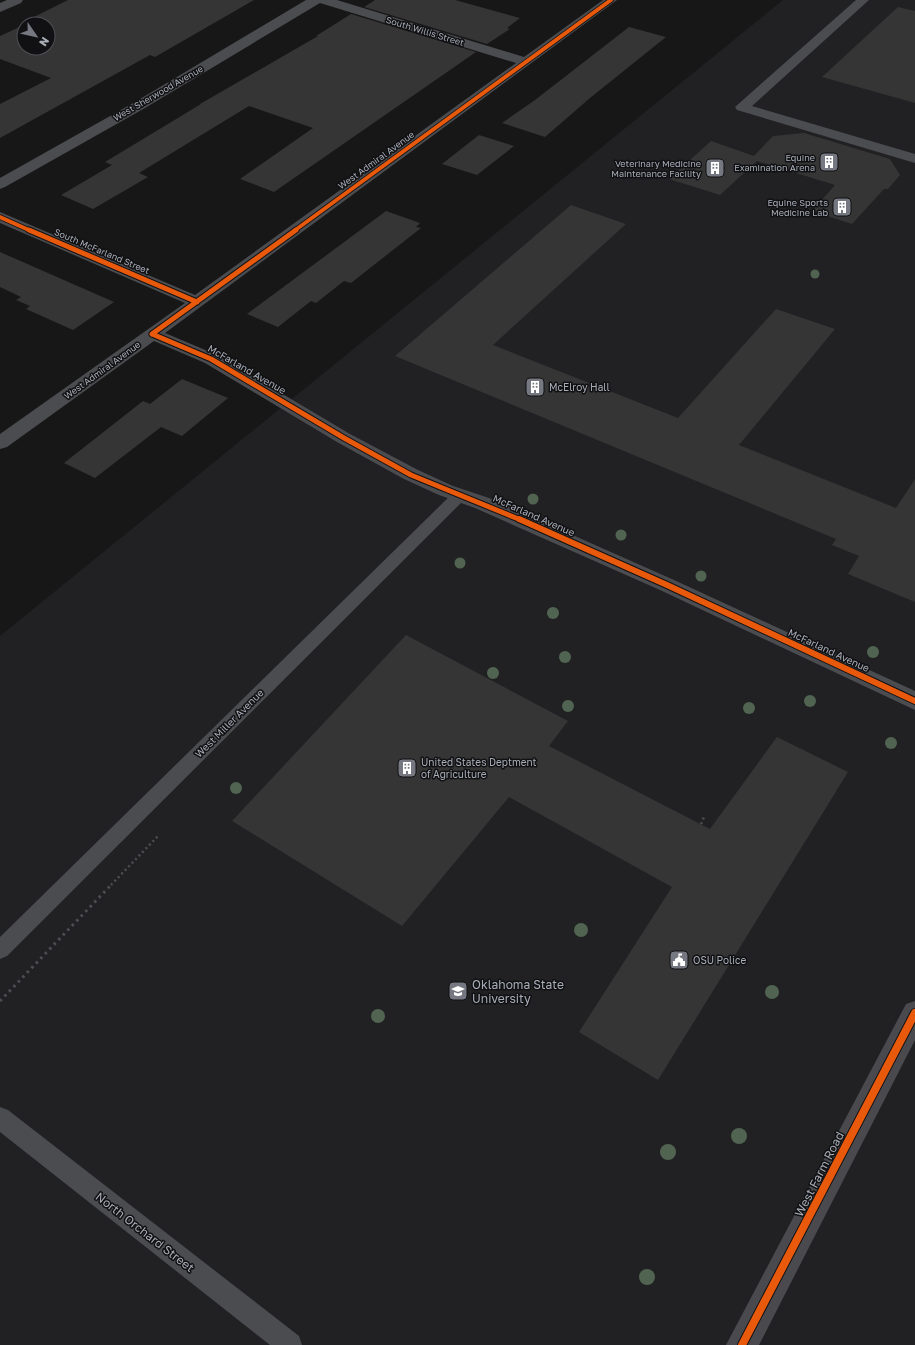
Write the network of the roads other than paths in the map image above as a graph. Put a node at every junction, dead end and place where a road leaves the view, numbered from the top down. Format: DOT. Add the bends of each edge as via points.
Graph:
graph roads {
  1 [pos="16,0"];
  2 [pos="315,0"];
  3 [pos="324,0"];
  4 [pos="611,0"];
  5 [pos="863,0"];
  6 [pos="0,8"];
  7 [pos="526,62"];
  8 [pos="915,159"];
  9 [pos="0,184"];
  10 [pos="0,217"];
  11 [pos="197,302"];
  12 [pos="152,334"];
  13 [pos="0,443"];
  14 [pos="459,496"];
  15 [pos="915,701"];
  16 [pos="0,950"];
  17 [pos="915,1013"];
  18 [pos="0,1118"];
  19 [pos="290,1345"];
  20 [pos="742,1345"];
  1 -- 6 [label="street"];
  2 -- 9 [label="street, West Sherwood Avenue" via="140,105"];
  3 -- 7 [label="street, South Willis Street"];
  4 -- 7 [label="street, West Admiral Avenue"];
  5 -- 8 [label="street" via="742,107"];
  7 -- 11 [label="street, West Admiral Avenue"];
  10 -- 11 [label="street, South McFarland Street"];
  11 -- 12 [label="street, West Admiral Avenue"];
  12 -- 13 [label="street, West Admiral Avenue"];
  12 -- 14 [label="street, McFarland Avenue" via="210,359 357,445 418,478"];
  14 -- 15 [label="street, McFarland Avenue" via="482,503 667,585"];
  14 -- 16 [label="lane, West Miller Avenue"];
  17 -- 20 [label="street, West Farm Road"];
  18 -- 19 [label="lane, North Orchard Street"];
}
